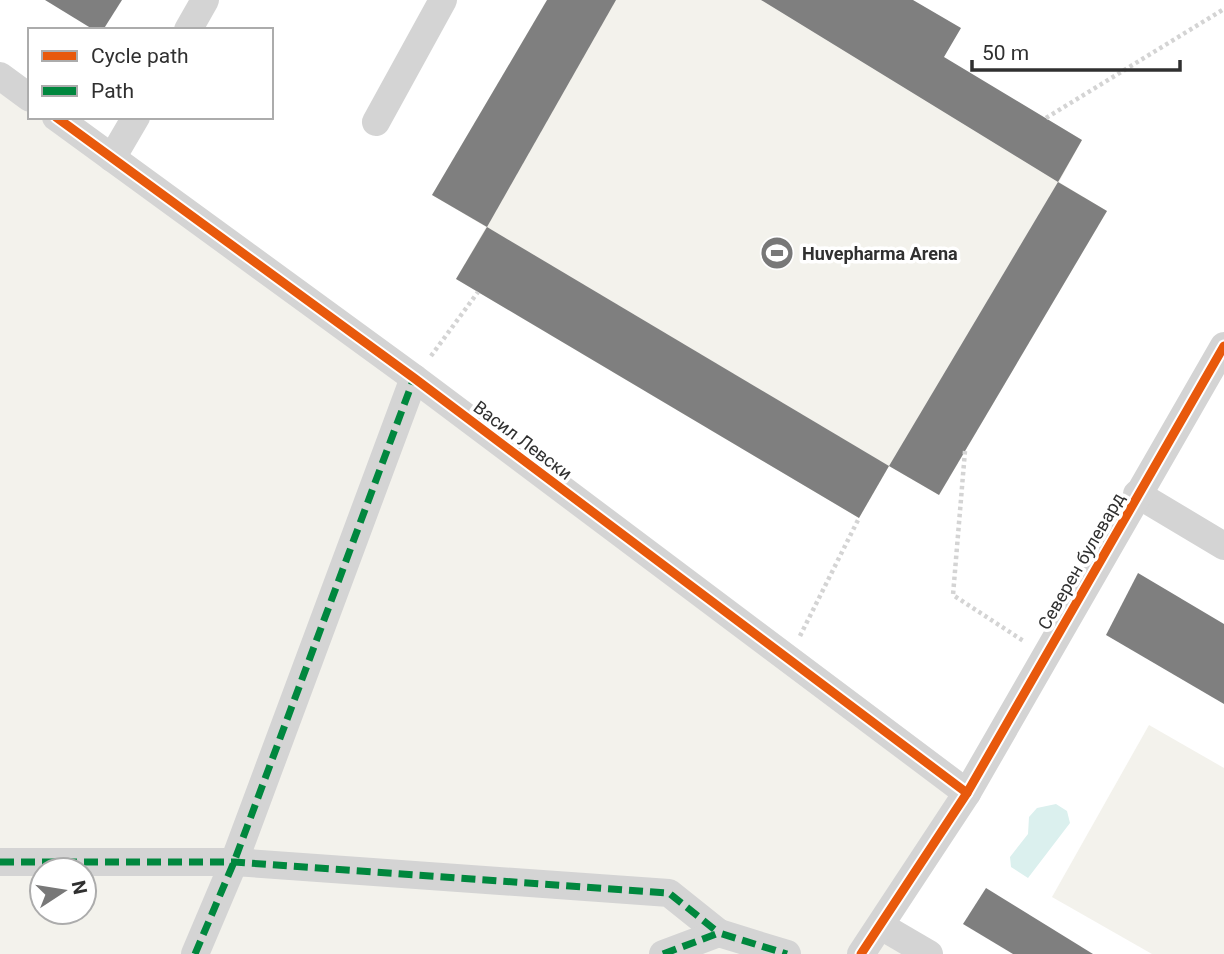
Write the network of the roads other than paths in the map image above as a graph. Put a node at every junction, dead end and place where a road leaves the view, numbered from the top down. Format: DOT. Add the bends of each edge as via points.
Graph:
graph roads {
  1 [pos="205,0"];
  2 [pos="443,0"];
  3 [pos="189,28"];
  4 [pos="0,76"];
  5 [pos="28,97"];
  6 [pos="60,119"];
  7 [pos="135,119"];
  8 [pos="376,122"];
  9 [pos="112,158"];
  10 [pos="1224,346"];
  11 [pos="414,378"];
  12 [pos="1138,494"];
  13 [pos="1224,546"];
  14 [pos="967,793"];
  15 [pos="0,862"];
  16 [pos="234,862"];
  17 [pos="881,926"];
  18 [pos="719,933"];
  19 [pos="195,954"];
  20 [pos="663,954"];
  21 [pos="787,954"];
  22 [pos="861,954"];
  23 [pos="929,954"];
  1 -- 3 [label="street"];
  2 -- 8 [label="street"];
  4 -- 5 [label="street"];
  6 -- 9 [label="street, Васил Левски"];
  7 -- 9 [label="street"];
  9 -- 11 [label="street, Васил Левски"];
  10 -- 12 [label="street, Северен булевард"];
  11 -- 14 [label="street, Васил Левски"];
  11 -- 16 [label="street"];
  12 -- 13 [label="street"];
  12 -- 14 [label="street, Северен булевард"];
  14 -- 17 [label="street, Северен булевард"];
  15 -- 16 [label="street"];
  16 -- 18 [label="street" via="669,894"];
  16 -- 19 [label="street"];
  17 -- 22 [label="street, Северен булевард"];
  17 -- 23 [label="street"];
  18 -- 20 [label="street"];
  18 -- 21 [label="street"];
}
